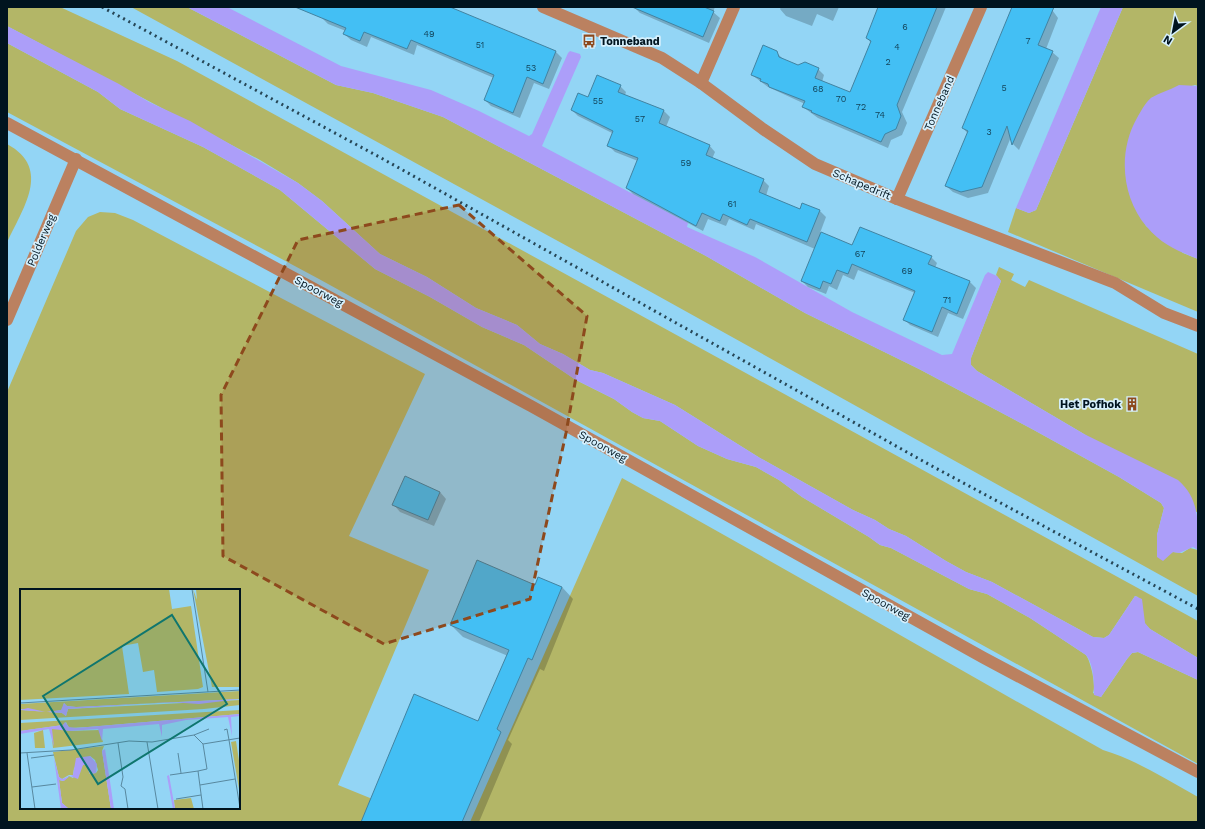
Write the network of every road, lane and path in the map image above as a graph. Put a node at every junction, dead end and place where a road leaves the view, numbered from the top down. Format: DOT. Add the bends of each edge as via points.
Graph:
graph roads {
  1 [pos="544,7"];
  2 [pos="734,7"];
  3 [pos="981,7"];
  4 [pos="701,83"];
  5 [pos="7,123"];
  6 [pos="76,159"];
  7 [pos="897,199"];
  8 [pos="7,320"];
  9 [pos="1198,326"];
  10 [pos="1198,772"];
  1 -- 4 [label="street, Schapedrift" via="662,58"];
  2 -- 4 [label="street"];
  3 -- 7 [label="street, Tonneband"];
  4 -- 7 [label="street, Schapedrift" via="816,164"];
  5 -- 6 [label="street, Spoorweg"];
  6 -- 8 [label="street, Polderweg"];
  6 -- 10 [label="street, Spoorweg" via="531,406 977,654"];
  7 -- 9 [label="street, Schapedrift" via="1116,283 1164,312"];
}
